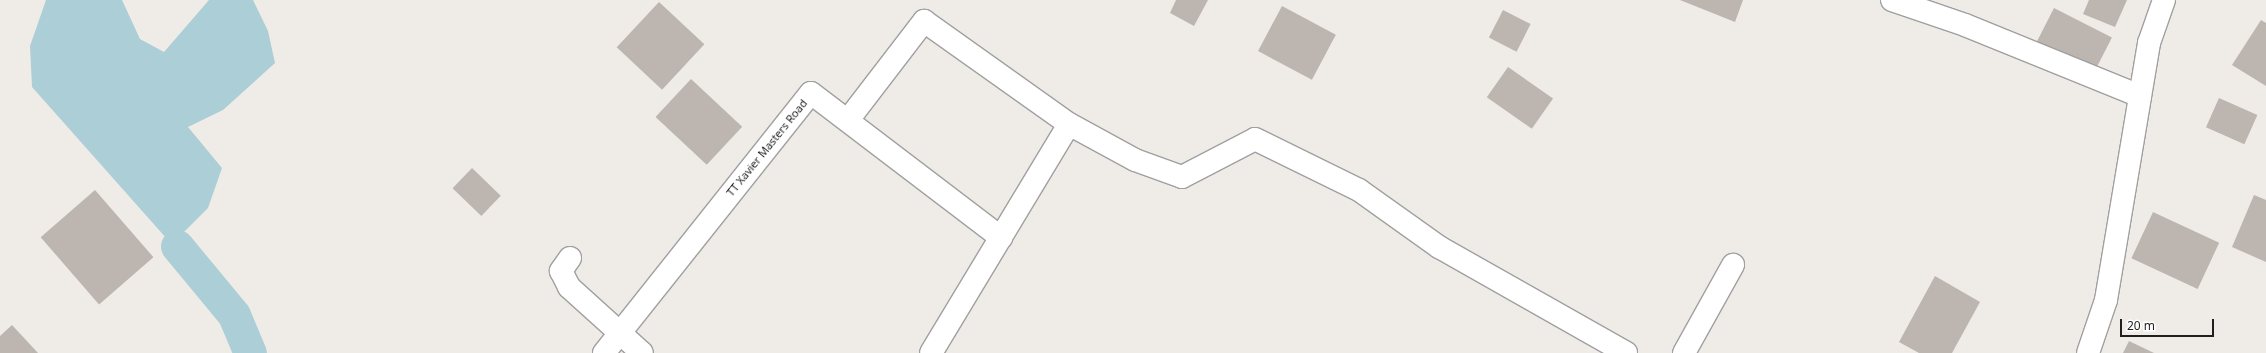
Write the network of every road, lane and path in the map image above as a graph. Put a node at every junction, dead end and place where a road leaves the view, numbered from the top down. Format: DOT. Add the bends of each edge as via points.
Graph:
graph roads {
  1 [pos="1892,0"];
  2 [pos="2164,0"];
  3 [pos="2140,96"];
  4 [pos="848,120"];
  5 [pos="1069,124"];
  6 [pos="1001,238"];
  7 [pos="570,258"];
  8 [pos="1733,265"];
  9 [pos="621,332"];
  10 [pos="604,353"];
  11 [pos="642,353"];
  12 [pos="931,353"];
  13 [pos="1626,353"];
  14 [pos="1684,353"];
  15 [pos="2088,353"];
  1 -- 3 [label="street" via="1965,25"];
  2 -- 3 [label="street" via="2149,43"];
  3 -- 15 [label="street" via="2106,300"];
  4 -- 5 [label="street" via="924,21"];
  4 -- 6 [label="street, TT Xavier Masters Road"];
  4 -- 9 [label="street, TT Xavier Masters Road" via="811,93"];
  5 -- 6 [label="street"];
  5 -- 13 [label="street" via="1135,160 1182,177 1255,140 1358,190 1439,247"];
  6 -- 12 [label="street"];
  7 -- 9 [label="street" via="561,271 569,287"];
  8 -- 14 [label="street"];
  9 -- 10 [label="street, TT Xavier Masters Road"];
  9 -- 11 [label="street"];
}
